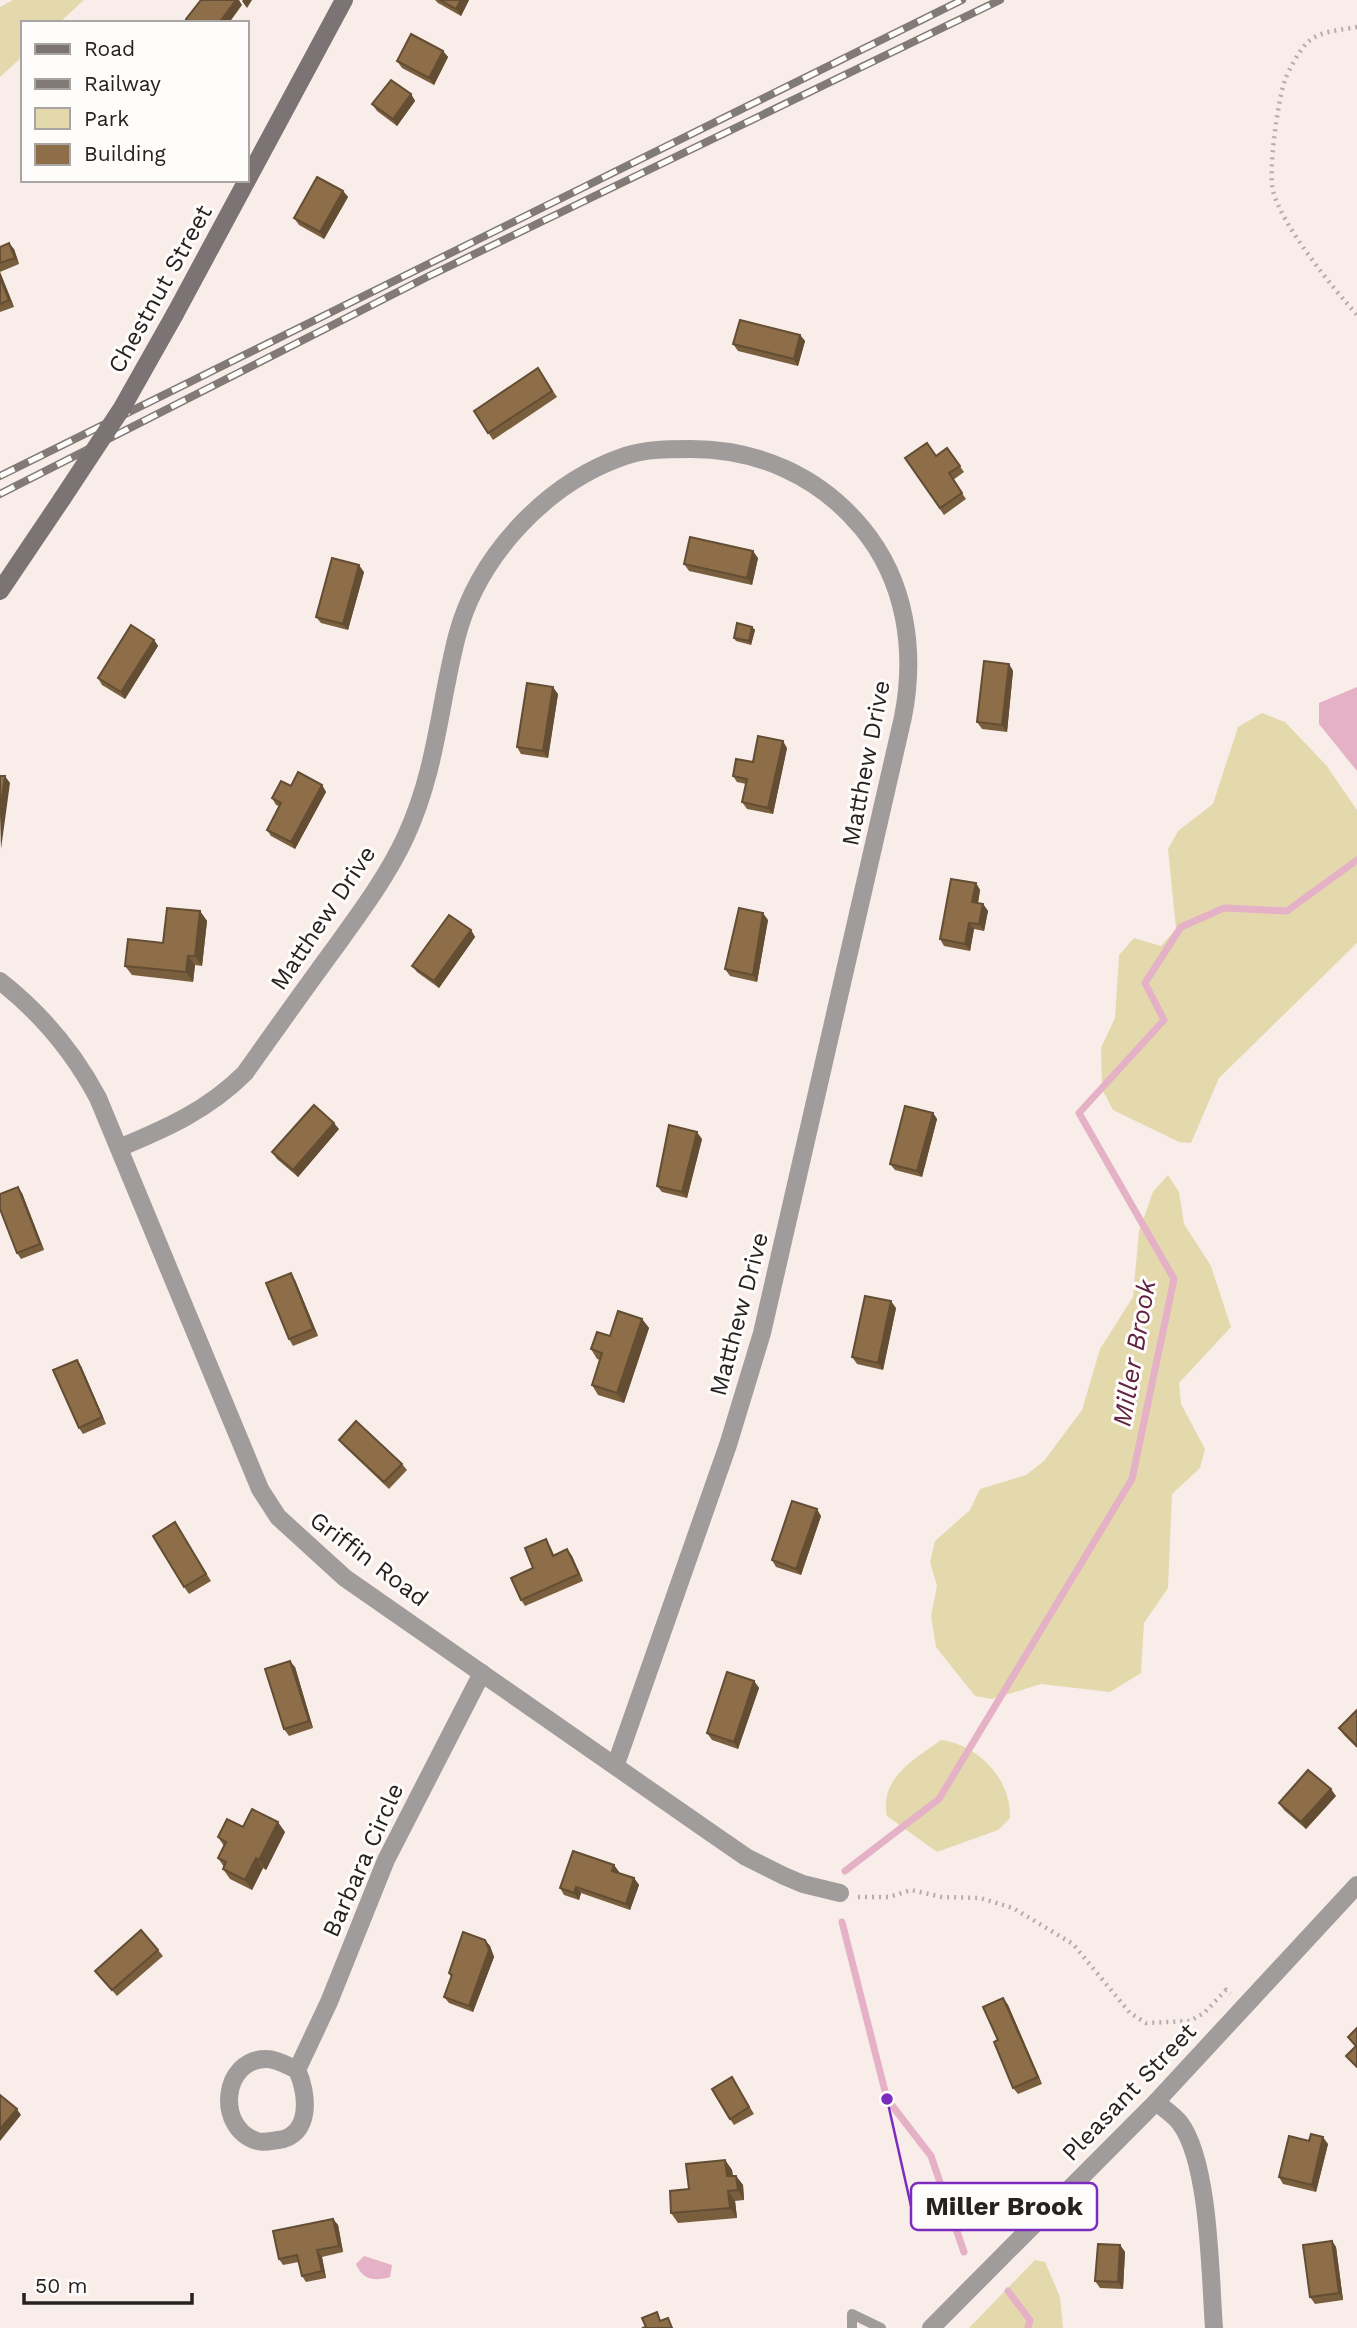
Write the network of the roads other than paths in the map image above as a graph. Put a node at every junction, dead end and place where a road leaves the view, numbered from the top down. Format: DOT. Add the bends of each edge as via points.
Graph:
graph roads {
  1 [pos="344,0"];
  2 [pos="248,178"];
  3 [pos="246,182"];
  4 [pos="0,591"];
  5 [pos="0,981"];
  6 [pos="119,1148"];
  7 [pos="482,1673"];
  8 [pos="616,1765"];
  9 [pos="1357,1885"];
  10 [pos="840,1893"];
  11 [pos="297,2070"];
  12 [pos="1156,2102"];
  13 [pos="852,2328"];
  14 [pos="881,2328"];
  15 [pos="931,2328"];
  16 [pos="1214,2328"];
  1 -- 2 [label="main road, Chestnut Street, bridge"];
  3 -- 4 [label="main road, Chestnut Street, bridge" via="122,408"];
  5 -- 6 [label="street, Griffin Road" via="46,1021 82,1069"];
  6 -- 7 [label="street, Griffin Road" via="260,1489 278,1517 345,1578"];
  6 -- 8 [label="street, Matthew Drive" via="201,1111 221,1097 245,1073 373,894 406,836 424,790 438,742 457,636 470,597 489,564 552,496 625,456 665,449 730,452 773,463 816,485 862,528 886,566 903,611 909,656 903,718 762,1333 728,1445"];
  7 -- 8 [label="street, Griffin Road"];
  7 -- 11 [label="street, Barbara Circle" via="386,1860"];
  8 -- 10 [label="street, Griffin Road" via="747,1857 803,1884"];
  9 -- 12 [label="street, Pleasant Street"];
  11 -- 11 [label="street" via="307,2102 301,2124 286,2139 258,2142 240,2133 232,2122 228,2092 242,2067 270,2059"];
  12 -- 15 [label="street, Pleasant Street"];
  12 -- 16 [label="street" via="1180,2123 1194,2154"];
  13 -- 14 [label="lane" via="852,2314"];
}
